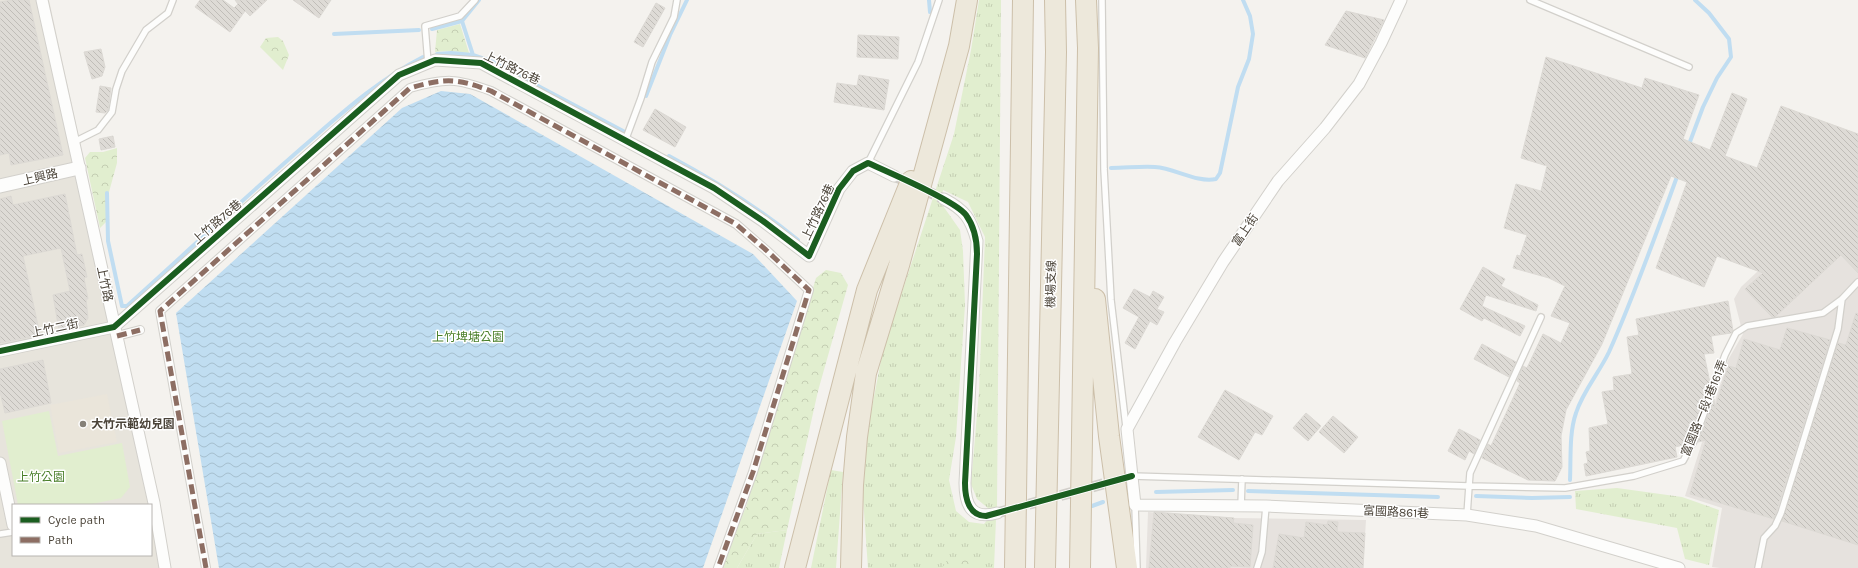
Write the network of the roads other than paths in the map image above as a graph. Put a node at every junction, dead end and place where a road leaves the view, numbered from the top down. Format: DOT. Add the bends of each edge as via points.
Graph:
graph roads {
  1 [pos="42,0"];
  2 [pos="173,0"];
  3 [pos="475,0"];
  4 [pos="677,0"];
  5 [pos="939,0"];
  6 [pos="967,0"];
  7 [pos="1023,0"];
  8 [pos="1055,0"];
  9 [pos="1086,0"];
  10 [pos="1102,0"];
  11 [pos="1401,0"];
  12 [pos="1530,0"];
  13 [pos="428,63"];
  14 [pos="1689,67"];
  15 [pos="944,100"];
  16 [pos="626,141"];
  17 [pos="74,142"];
  18 [pos="868,163"];
  19 [pos="79,168"];
  20 [pos="894,176"];
  21 [pos="1086,185"];
  22 [pos="0,186"];
  23 [pos="944,199"];
  24 [pos="1858,282"];
  25 [pos="1842,299"];
  26 [pos="1541,317"];
  27 [pos="140,330"];
  28 [pos="115,332"];
  29 [pos="0,351"];
  30 [pos="1127,429"];
  31 [pos="0,463"];
  32 [pos="1132,476"];
  33 [pos="1242,480"];
  34 [pos="1469,486"];
  35 [pos="150,504"];
  36 [pos="1135,505"];
  37 [pos="1241,506"];
  38 [pos="1266,506"];
  39 [pos="152,513"];
  40 [pos="997,513"];
  41 [pos="1468,515"];
  42 [pos="1081,519"];
  43 [pos="12,520"];
  44 [pos="851,529"];
  45 [pos="12,532"];
  46 [pos="0,534"];
  47 [pos="797,564"];
  48 [pos="165,568"];
  49 [pos="206,568"];
  50 [pos="718,568"];
  51 [pos="851,568"];
  52 [pos="858,568"];
  53 [pos="1015,568"];
  54 [pos="1045,568"];
  55 [pos="1080,568"];
  56 [pos="1084,568"];
  57 [pos="1127,568"];
  58 [pos="1137,568"];
  59 [pos="1257,568"];
  60 [pos="1679,568"];
  61 [pos="1758,568"];
  1 -- 17 [label="street, 上竹路"];
  2 -- 17 [label="lane" via="168,13 146,30 122,71 112,112 98,130"];
  3 -- 13 [label="lane" via="460,16 425,26"];
  4 -- 16 [label="lane" via="674,17 652,62"];
  5 -- 18 [label="lane" via="918,62"];
  6 -- 15 [label="highway" via="959,46"];
  7 -- 53 [label="highway"];
  8 -- 54 [label="highway, 機場支線"];
  9 -- 21 [label="highway"];
  10 -- 30 [label="lane" via="1104,169 1111,300"];
  11 -- 30 [label="street, 富上街" via="1359,84 1325,128 1278,181 1223,262"];
  12 -- 14 [label="lane"];
  13 -- 16 [label="street, 上竹路76巷" via="435,60 481,63"];
  13 -- 28 [label="street, 上竹路76巷" via="399,75"];
  15 -- 44 [label="highway" via="899,265 866,373 857,437"];
  15 -- 47 [label="highway" via="867,290"];
  16 -- 18 [label="street, 上竹路76巷" via="714,188 809,256 839,189 853,171"];
  17 -- 19 [label="street, 上竹路"];
  18 -- 20 [label="street"];
  19 -- 22 [label="street, 上興路"];
  19 -- 28 [label="street, 上竹路"];
  21 -- 42 [label="highway"];
  21 -- 57 [label="highway" via="1108,429"];
  23 -- 40 [label="street" via="966,214 977,242 965,496 976,514 986,516"];
  24 -- 25 [label="lane, 富國路一段1巷161弄"];
  25 -- 34 [label="lane, 富國路一段1巷161弄" via="1823,313 1747,326 1736,333 1694,441 1683,461 1634,476 1565,488"];
  25 -- 61 [label="lane" via="1838,329 1783,506 1775,526 1764,538"];
  26 -- 34 [label="lane" via="1470,472"];
  27 -- 28 [label="street"];
  28 -- 29 [label="street, 上竹二街"];
  28 -- 35 [label="street, 上竹路"];
  30 -- 32 [label="street"];
  31 -- 43 [label="street"];
  32 -- 33 [label="lane"];
  32 -- 36 [label="street"];
  33 -- 34 [label="lane"];
  33 -- 37 [label="lane"];
  34 -- 41 [label="lane"];
  36 -- 37 [label="street, 富國路861巷"];
  36 -- 58 [label="lane"];
  37 -- 38 [label="street, 富國路861巷"];
  38 -- 41 [label="street, 富國路861巷"];
  38 -- 59 [label="lane" via="1262,552"];
  39 -- 48 [label="street, 上竹路"];
  41 -- 60 [label="street, 富國路861巷" via="1536,526"];
  42 -- 55 [label="highway"];
  42 -- 56 [label="highway"];
  44 -- 51 [label="highway"];
  44 -- 52 [label="highway"];
  45 -- 46 [label="lane"];
  49 -- 50 [label="street" via="160,311 410,88 439,80 466,82 492,91 736,224 809,290 753,472"];
}
